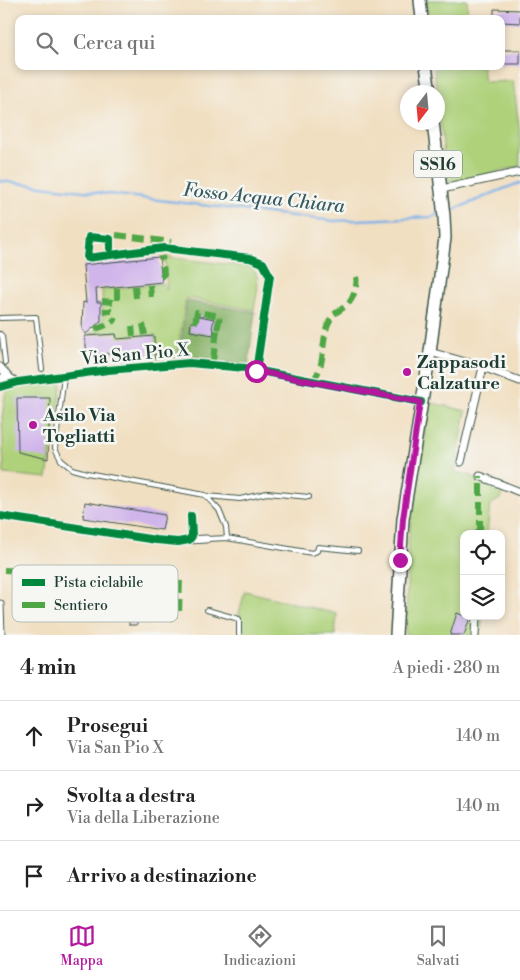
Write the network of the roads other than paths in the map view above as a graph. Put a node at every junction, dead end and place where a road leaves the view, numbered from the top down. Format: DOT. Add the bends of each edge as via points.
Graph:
graph roads {
  1 [pos="420,0"];
  2 [pos="422,15"];
  3 [pos="427,70"];
  4 [pos="429,85"];
  5 [pos="434,130"];
  6 [pos="520,172"];
  7 [pos="442,190"];
  8 [pos="110,248"];
  9 [pos="0,318"];
  10 [pos="0,334"];
  11 [pos="430,352"];
  12 [pos="2,365"];
  13 [pos="483,367"];
  14 [pos="42,369"];
  15 [pos="256,371"];
  16 [pos="64,376"];
  17 [pos="0,378"];
  18 [pos="14,380"];
  19 [pos="520,381"];
  20 [pos="0,387"];
  21 [pos="420,402"];
  22 [pos="461,462"];
  23 [pos="480,476"];
  24 [pos="520,492"];
  25 [pos="205,496"];
  26 [pos="309,498"];
  27 [pos="0,516"];
  28 [pos="191,516"];
  29 [pos="227,538"];
  30 [pos="206,539"];
  31 [pos="190,540"];
  32 [pos="358,551"];
  33 [pos="0,604"];
  34 [pos="0,610"];
  35 [pos="207,610"];
  36 [pos="476,620"];
  37 [pos="1,635"];
  38 [pos="239,635"];
  39 [pos="396,635"];
  40 [pos="475,635"];
  1 -- 2 [label="main road"];
  3 -- 4 [label="main road"];
  5 -- 7 [label="main road, SS16"];
  6 -- 7 [label="street"];
  7 -- 11 [label="main road, SS16" via="444,246"];
  8 -- 15 [label="street" via="110,239 89,237 88,258 164,248 250,258 263,263 270,276"];
  9 -- 14 [label="lane" via="36,317"];
  10 -- 12 [label="lane"];
  11 -- 13 [label="street"];
  11 -- 21 [label="main road, SS16"];
  12 -- 18 [label="street"];
  13 -- 19 [label="street"];
  13 -- 22 [label="street"];
  15 -- 16 [label="street, Via San Pio X" via="189,363"];
  15 -- 21 [label="street, Via San Pio X"];
  16 -- 18 [label="street, Via San Pio X"];
  16 -- 25 [label="lane" via="55,448 61,460 72,469 87,474"];
  17 -- 18 [label="street, Via San Pio X"];
  18 -- 20 [label="street, Via San Pio X"];
  21 -- 39 [label="main road, SS16" via="403,519"];
  23 -- 24 [label="street"];
  25 -- 26 [label="lane" via="240,499 267,493"];
  25 -- 29 [label="lane" via="219,510"];
  27 -- 31 [label="street" via="156,540"];
  28 -- 31 [label="street"];
  29 -- 30 [label="lane"];
  29 -- 32 [label="lane" via="312,553 318,547"];
  30 -- 31 [label="street"];
  33 -- 34 [label="street"];
  34 -- 37 [label="street"];
  35 -- 38 [label="lane" via="239,619"];
  36 -- 40 [label="street"];
}
